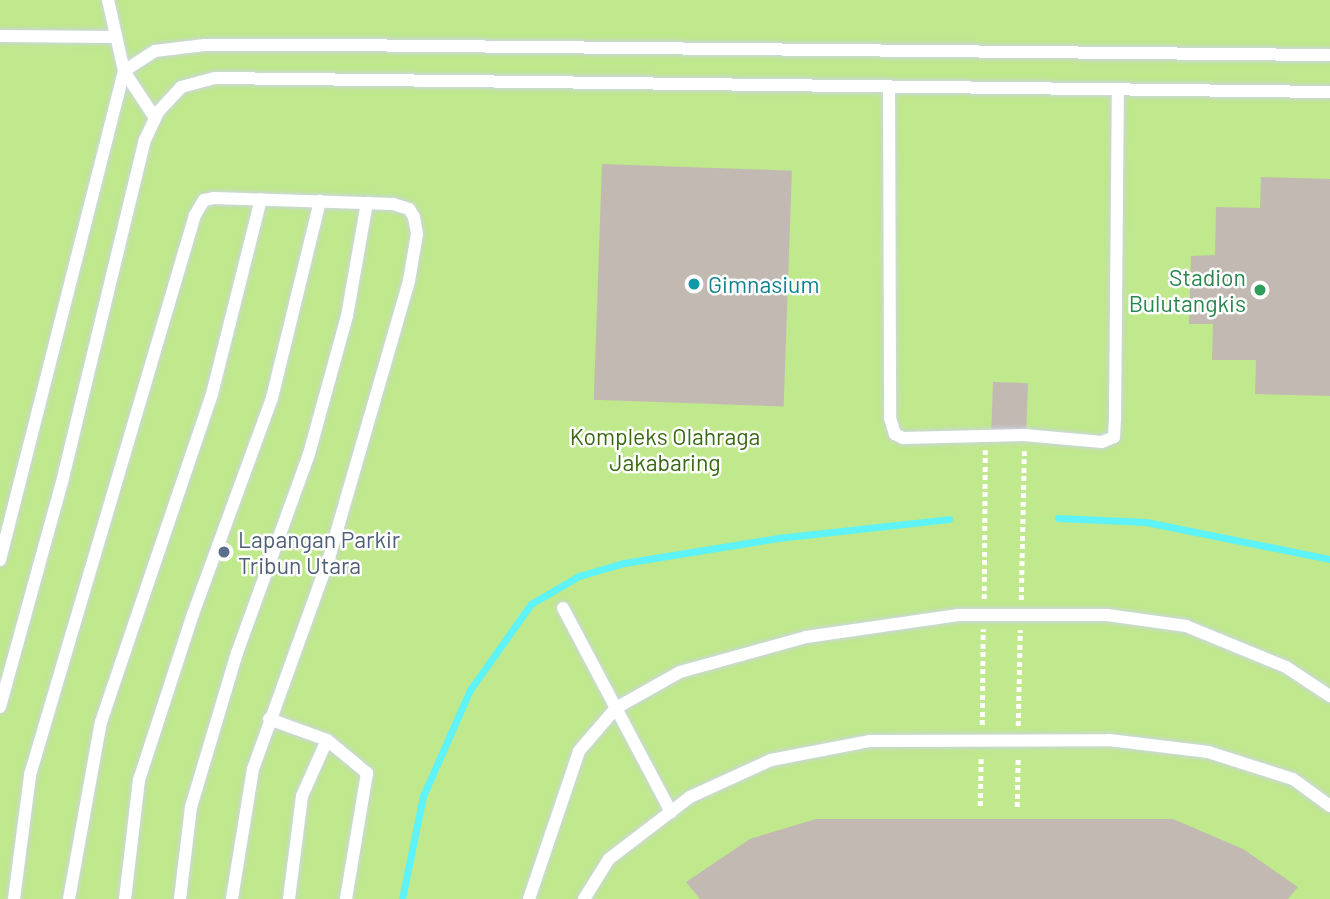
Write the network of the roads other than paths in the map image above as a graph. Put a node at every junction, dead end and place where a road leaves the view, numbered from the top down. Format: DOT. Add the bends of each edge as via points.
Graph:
graph roads {
  1 [pos="108,0"];
  2 [pos="0,36"];
  3 [pos="115,37"];
  4 [pos="1330,55"];
  5 [pos="124,71"];
  6 [pos="888,86"];
  7 [pos="1118,89"];
  8 [pos="1330,92"];
  9 [pos="155,118"];
  10 [pos="261,199"];
  11 [pos="320,201"];
  12 [pos="367,203"];
  13 [pos="0,560"];
  14 [pos="564,608"];
  15 [pos="1330,696"];
  16 [pos="0,707"];
  17 [pos="616,708"];
  18 [pos="269,719"];
  19 [pos="327,740"];
  20 [pos="1330,806"];
  21 [pos="671,812"];
  22 [pos="14,899"];
  23 [pos="69,899"];
  24 [pos="125,899"];
  25 [pos="180,899"];
  26 [pos="232,899"];
  27 [pos="289,899"];
  28 [pos="346,899"];
  29 [pos="528,899"];
  30 [pos="584,899"];
  1 -- 3 [label="lane"];
  2 -- 3 [label="lane"];
  3 -- 5 [label="lane"];
  4 -- 5 [label="lane" via="205,45 155,51"];
  5 -- 9 [label="lane"];
  5 -- 13 [label="lane"];
  6 -- 7 [label="lane"];
  6 -- 7 [label="lane" via="890,418 895,434 902,438 1024,435 1102,442 1114,437 1115,420"];
  6 -- 9 [label="lane" via="215,78 181,87"];
  7 -- 8 [label="lane"];
  9 -- 16 [label="lane" via="145,140 63,478"];
  10 -- 11 [label="lane"];
  10 -- 22 [label="lane" via="204,200 195,215 30,775"];
  10 -- 23 [label="lane" via="212,394 101,722"];
  11 -- 12 [label="lane"];
  11 -- 24 [label="lane" via="272,398 193,614 139,780"];
  12 -- 18 [label="lane" via="410,209 417,234 410,281 329,558"];
  12 -- 25 [label="lane" via="347,316 309,454 236,653 191,807"];
  14 -- 17 [label="lane"];
  15 -- 17 [label="lane" via="1286,667 1186,626 1107,615 958,615 806,637 680,672"];
  17 -- 21 [label="lane"];
  17 -- 29 [label="lane" via="579,751"];
  18 -- 19 [label="lane"];
  18 -- 26 [label="lane" via="253,769"];
  19 -- 27 [label="lane" via="302,796"];
  19 -- 28 [label="lane" via="367,773"];
  20 -- 21 [label="lane" via="1293,779 1208,752 1109,740 982,739 870,741 771,760 690,797"];
  21 -- 30 [label="lane" via="609,859"];
}
